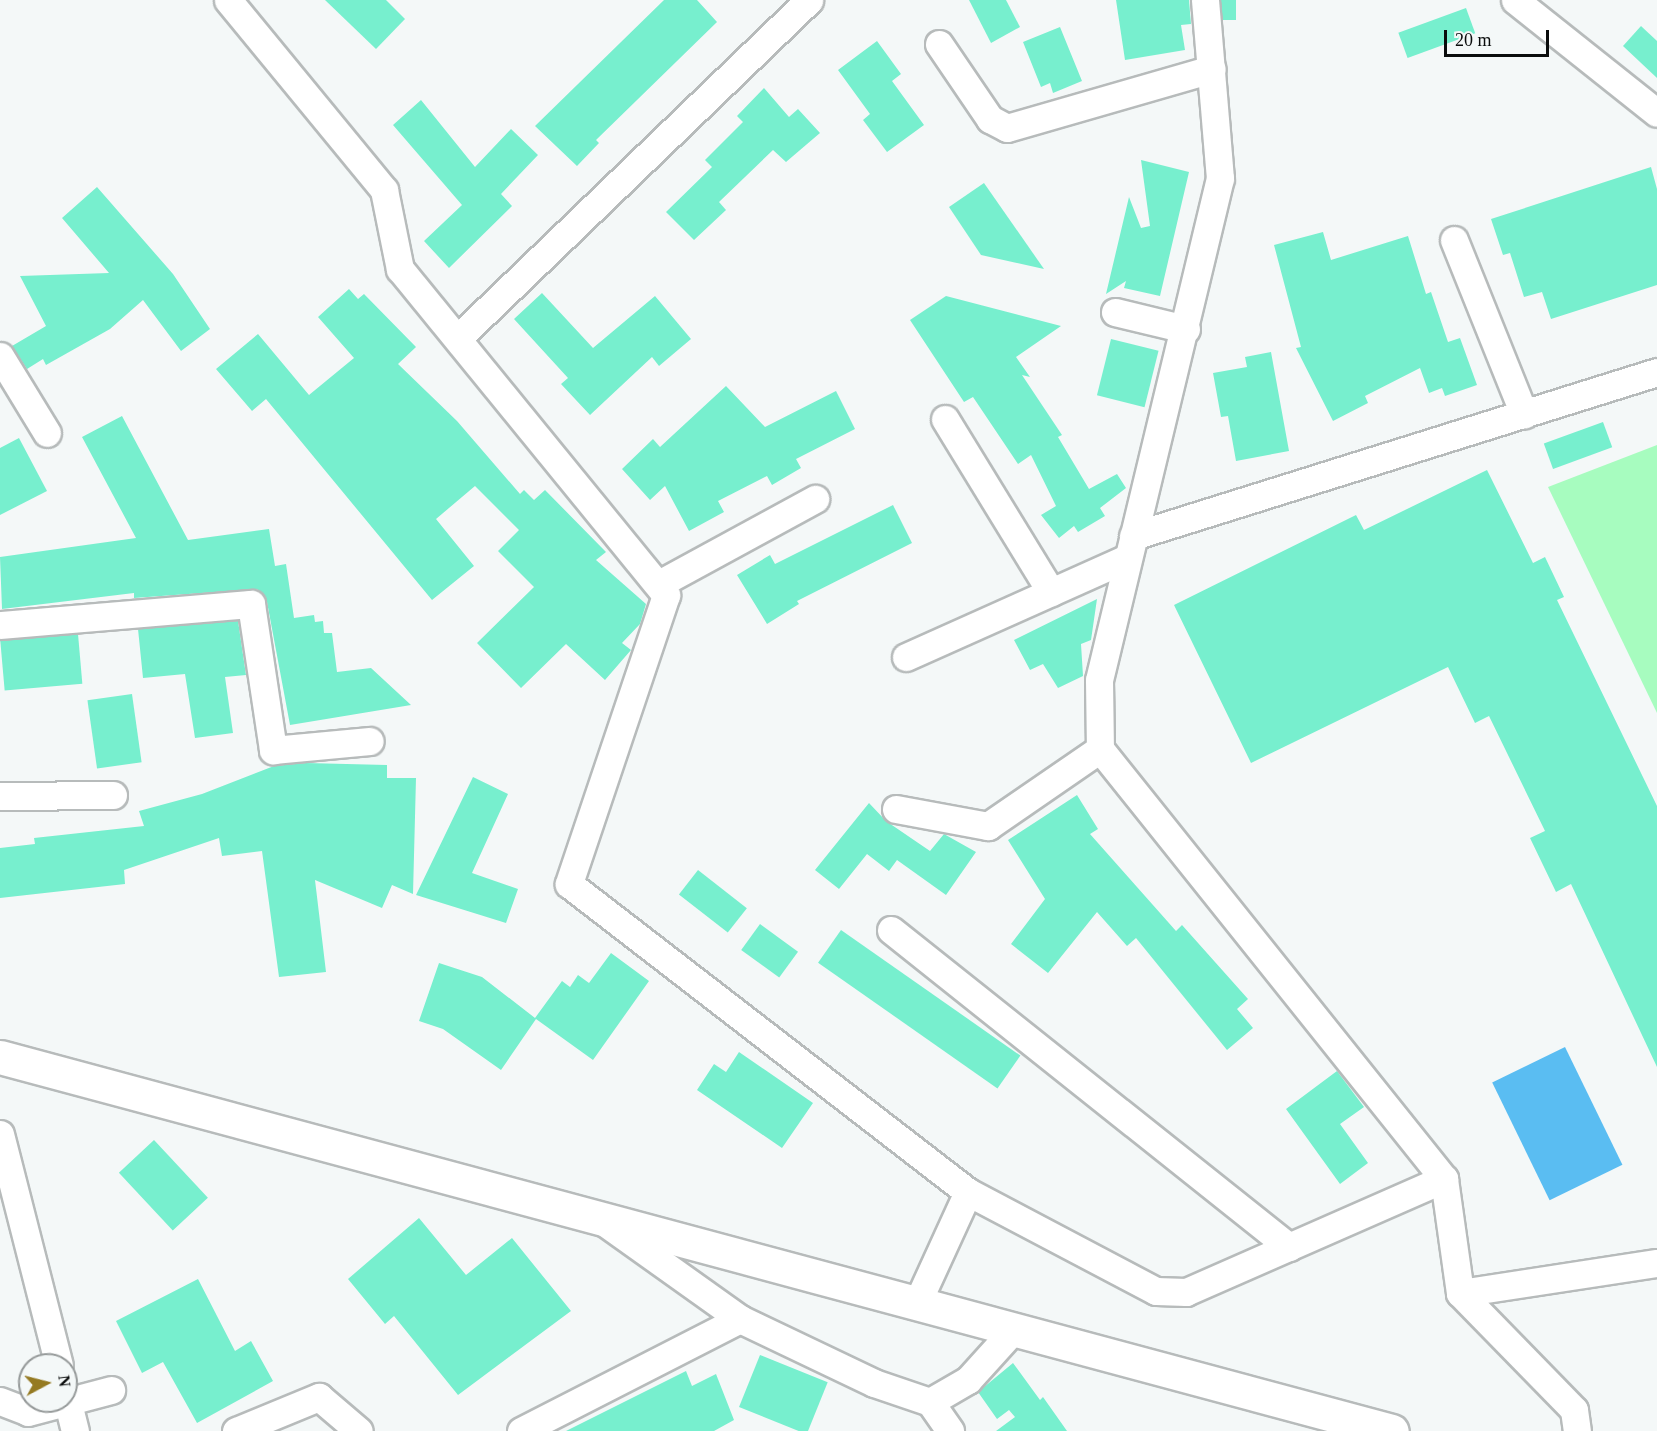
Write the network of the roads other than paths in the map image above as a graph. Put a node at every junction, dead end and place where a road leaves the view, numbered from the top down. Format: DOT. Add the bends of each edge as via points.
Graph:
graph roads {
  1 [pos="228,0"];
  2 [pos="809,0"];
  3 [pos="1205,0"];
  4 [pos="1515,0"];
  5 [pos="939,44"];
  6 [pos="1212,69"];
  7 [pos="1657,113"];
  8 [pos="1454,240"];
  9 [pos="1115,312"];
  10 [pos="1185,329"];
  11 [pos="459,337"];
  12 [pos="0,356"];
  13 [pos="1657,372"];
  14 [pos="1524,414"];
  15 [pos="945,419"];
  16 [pos="46,433"];
  17 [pos="815,499"];
  18 [pos="1130,547"];
  19 [pos="659,584"];
  20 [pos="1051,592"];
  21 [pos="0,625"];
  22 [pos="906,657"];
  23 [pos="370,741"];
  24 [pos="1100,749"];
  25 [pos="113,795"];
  26 [pos="0,796"];
  27 [pos="896,809"];
  28 [pos="891,930"];
  29 [pos="0,1057"];
  30 [pos="0,1134"];
  31 [pos="1444,1179"];
  32 [pos="968,1192"];
  33 [pos="594,1215"];
  34 [pos="1289,1247"];
  35 [pos="1657,1263"];
  36 [pos="1460,1293"];
  37 [pos="918,1302"];
  38 [pos="740,1320"];
  39 [pos="1015,1328"];
  40 [pos="55,1353"];
  41 [pos="111,1390"];
  42 [pos="78,1397"];
  43 [pos="0,1401"];
  44 [pos="930,1402"];
  45 [pos="18,1408"];
  46 [pos="70,1413"];
  47 [pos="75,1431"];
  48 [pos="236,1431"];
  49 [pos="358,1431"];
  50 [pos="521,1431"];
  51 [pos="950,1431"];
  52 [pos="1392,1431"];
  53 [pos="1577,1431"];
  1 -- 11 [label="street" via="384,190 400,269"];
  2 -- 11 [label="street"];
  3 -- 6 [label="street"];
  4 -- 7 [label="street"];
  5 -- 6 [label="street" via="990,119 1007,128"];
  6 -- 10 [label="street" via="1221,178"];
  8 -- 14 [label="street"];
  9 -- 10 [label="street"];
  10 -- 18 [label="street"];
  11 -- 19 [label="street"];
  12 -- 16 [label="street"];
  13 -- 14 [label="street"];
  14 -- 18 [label="street"];
  15 -- 20 [label="street"];
  17 -- 19 [label="street"];
  18 -- 20 [label="street"];
  18 -- 24 [label="street" via="1100,680"];
  19 -- 32 [label="street" via="666,595 569,884"];
  20 -- 22 [label="street"];
  21 -- 23 [label="street" via="251,604 273,750"];
  24 -- 27 [label="street" via="988,826"];
  24 -- 31 [label="street"];
  25 -- 26 [label="street"];
  28 -- 34 [label="street"];
  29 -- 33 [label="street"];
  30 -- 40 [label="street"];
  31 -- 34 [label="street"];
  31 -- 36 [label="street"];
  32 -- 34 [label="street" via="1156,1291 1186,1292"];
  32 -- 37 [label="street"];
  33 -- 37 [label="street"];
  33 -- 38 [label="street"];
  35 -- 36 [label="street"];
  36 -- 53 [label="street" via="1574,1410"];
  37 -- 39 [label="street"];
  38 -- 44 [label="street" via="874,1383"];
  38 -- 50 [label="street"];
  39 -- 44 [label="street" via="968,1380"];
  39 -- 52 [label="street"];
  41 -- 42 [label="street"];
  43 -- 45 [label="street"];
  44 -- 51 [label="street"];
  46 -- 47 [label="street"];
  48 -- 49 [label="street" via="319,1397"];
}
